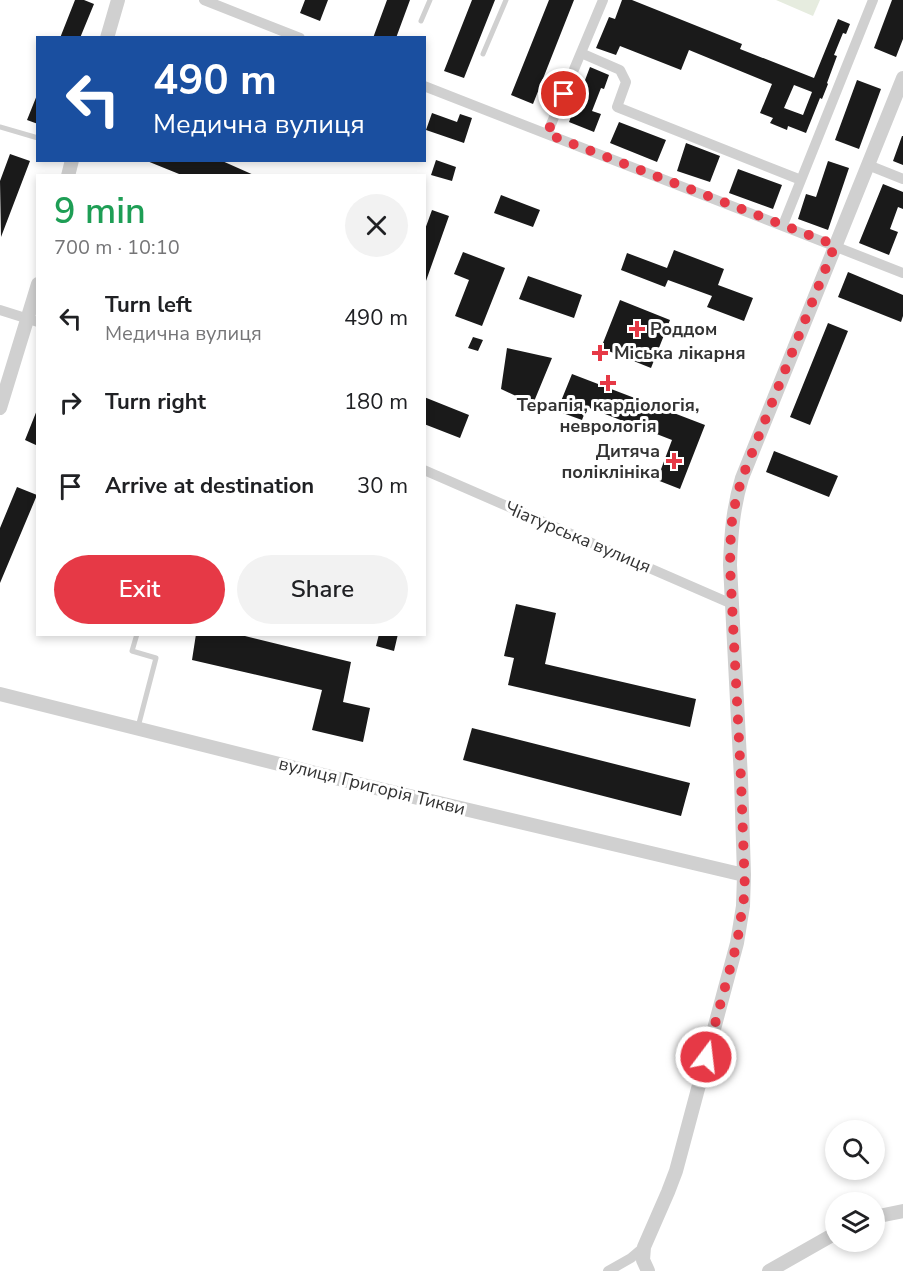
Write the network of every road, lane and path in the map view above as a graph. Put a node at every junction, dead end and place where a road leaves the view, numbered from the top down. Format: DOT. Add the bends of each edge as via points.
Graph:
graph roads {
  1 [pos="118,0"];
  2 [pos="204,0"];
  3 [pos="430,0"];
  4 [pos="506,0"];
  5 [pos="603,0"];
  6 [pos="873,0"];
  7 [pos="421,21"];
  8 [pos="108,36"];
  9 [pos="295,36"];
  10 [pos="581,53"];
  11 [pos="483,54"];
  12 [pos="903,78"];
  13 [pos="426,87"];
  14 [pos="0,127"];
  15 [pos="547,134"];
  16 [pos="36,137"];
  17 [pos="868,165"];
  18 [pos="903,179"];
  19 [pos="801,180"];
  20 [pos="783,225"];
  21 [pos="835,245"];
  22 [pos="903,273"];
  23 [pos="36,298"];
  24 [pos="0,310"];
  25 [pos="33,320"];
  26 [pos="1,403"];
  27 [pos="426,471"];
  28 [pos="732,604"];
  29 [pos="136,636"];
  30 [pos="0,694"];
  31 [pos="138,729"];
  32 [pos="744,875"];
  33 [pos="903,1211"];
  34 [pos="885,1215"];
  35 [pos="825,1239"];
  36 [pos="644,1247"];
  37 [pos="608,1271"];
  38 [pos="648,1271"];
  39 [pos="769,1271"];
  1 -- 8 [label="street"];
  2 -- 9 [label="street"];
  3 -- 7 [label="lane"];
  4 -- 11 [label="lane"];
  5 -- 10 [label="street"];
  6 -- 19 [label="street"];
  10 -- 15 [label="street"];
  10 -- 19 [label="street" via="620,70 626,82 617,106"];
  12 -- 17 [label="street"];
  13 -- 15 [label="street"];
  14 -- 16 [label="lane"];
  15 -- 20 [label="street"];
  17 -- 18 [label="street"];
  17 -- 21 [label="street"];
  19 -- 20 [label="street"];
  20 -- 21 [label="street"];
  21 -- 22 [label="street"];
  21 -- 28 [label="street" via="742,478 731,527"];
  23 -- 25 [label="street"];
  24 -- 25 [label="street"];
  25 -- 26 [label="street"];
  27 -- 28 [label="street, Чіатурська вулиця"];
  28 -- 32 [label="street"];
  29 -- 31 [label="lane" via="132,651 156,658"];
  30 -- 31 [label="street, вулиця Григорія Тикви"];
  31 -- 32 [label="street, вулиця Григорія Тикви"];
  32 -- 36 [label="street" via="737,943 676,1171"];
  33 -- 34 [label="street"];
  35 -- 39 [label="street"];
  36 -- 37 [label="street"];
  36 -- 38 [label="street"];
}
